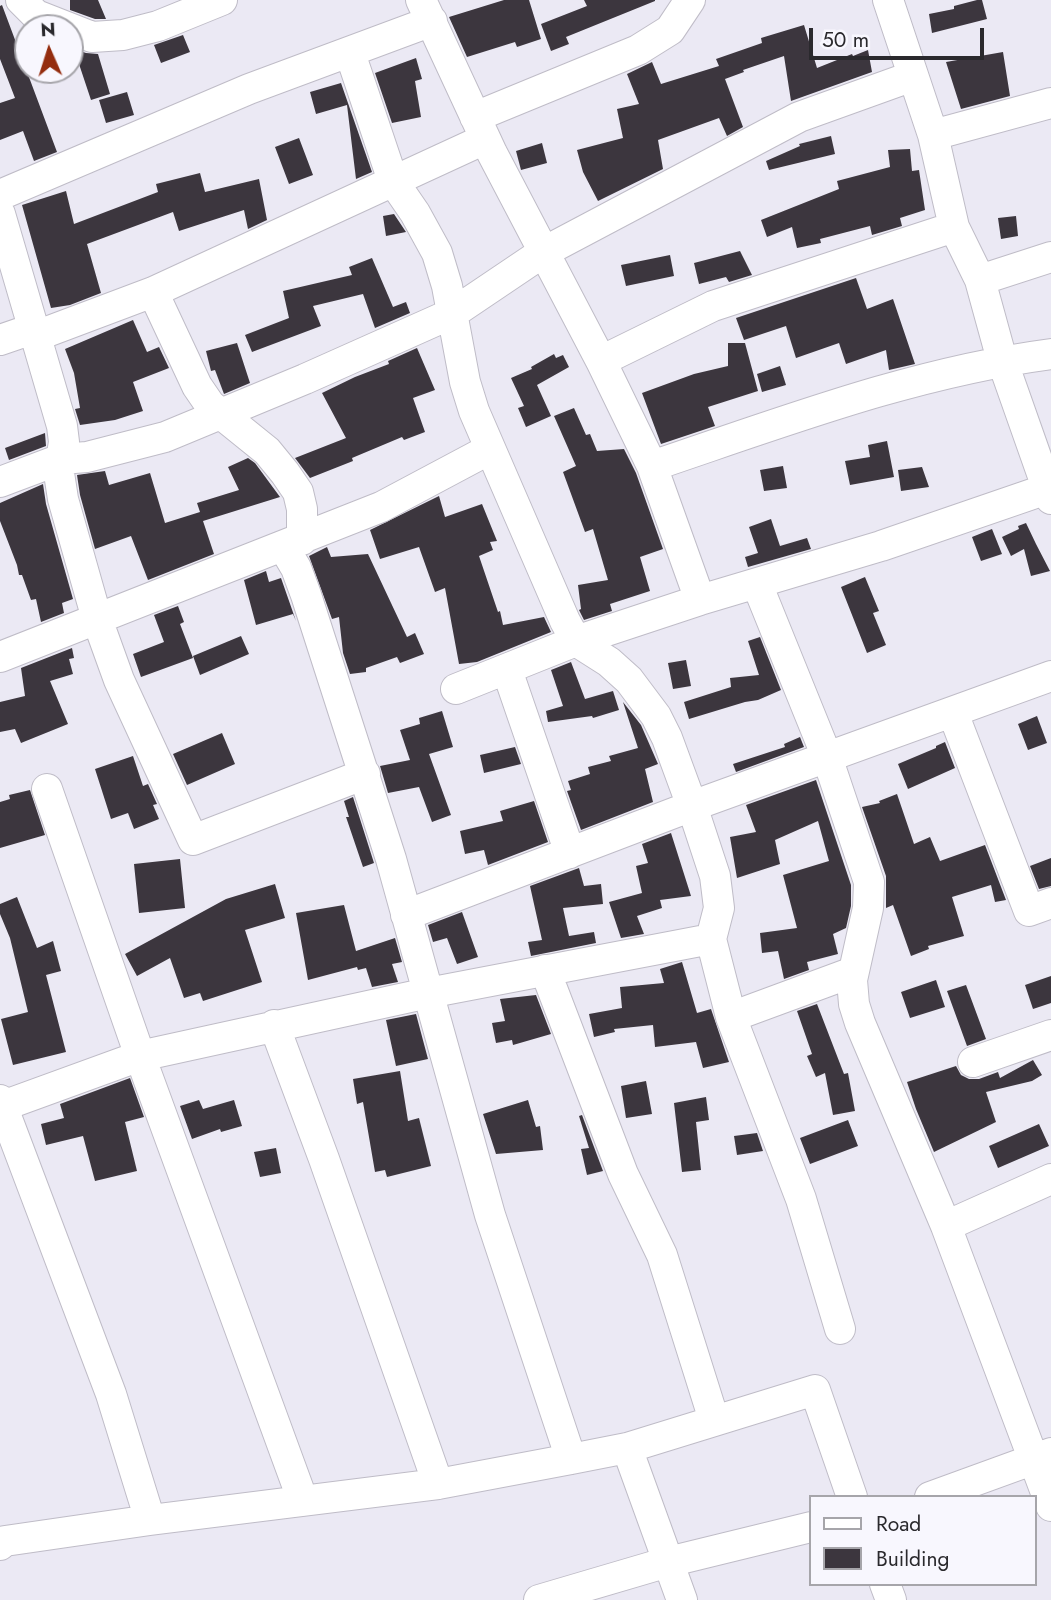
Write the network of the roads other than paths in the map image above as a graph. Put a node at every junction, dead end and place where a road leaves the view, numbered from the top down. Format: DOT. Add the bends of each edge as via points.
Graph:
graph roads {
  1 [pos="21,0"];
  2 [pos="222,0"];
  3 [pos="690,0"];
  4 [pos="893,1"];
  5 [pos="426,10"];
  6 [pos="350,53"];
  7 [pos="913,76"];
  8 [pos="1051,103"];
  9 [pos="480,128"];
  10 [pos="933,135"];
  11 [pos="393,181"];
  12 [pos="0,195"];
  13 [pos="0,214"];
  14 [pos="954,227"];
  15 [pos="542,253"];
  16 [pos="1051,257"];
  17 [pos="980,280"];
  18 [pos="153,292"];
  19 [pos="453,313"];
  20 [pos="35,332"];
  21 [pos="0,340"];
  22 [pos="1051,354"];
  23 [pos="1002,360"];
  24 [pos="601,361"];
  25 [pos="221,415"];
  26 [pos="490,449"];
  27 [pos="61,459"];
  28 [pos="652,466"];
  29 [pos="0,482"];
  30 [pos="1049,494"];
  31 [pos="293,543"];
  32 [pos="757,584"];
  33 [pos="700,600"];
  34 [pos="97,619"];
  35 [pos="576,641"];
  36 [pos="0,657"];
  37 [pos="506,670"];
  38 [pos="1051,676"];
  39 [pos="456,689"];
  40 [pos="953,713"];
  41 [pos="827,757"];
  42 [pos="365,774"];
  43 [pos="47,789"];
  44 [pos="692,806"];
  45 [pos="569,853"];
  46 [pos="1051,903"];
  47 [pos="406,915"];
  48 [pos="711,939"];
  49 [pos="545,970"];
  50 [pos="853,972"];
  51 [pos="428,993"];
  52 [pos="731,1017"];
  53 [pos="274,1025"];
  54 [pos="1051,1035"];
  55 [pos="140,1056"];
  56 [pos="973,1062"];
  57 [pos="1,1104"];
  58 [pos="1051,1179"];
  59 [pos="946,1226"];
  60 [pos="840,1329"];
  61 [pos="714,1420"];
  62 [pos="627,1448"];
  63 [pos="1043,1457"];
  64 [pos="571,1459"];
  65 [pos="438,1484"];
  66 [pos="851,1495"];
  67 [pos="936,1495"];
  68 [pos="303,1501"];
  69 [pos="1051,1506"];
  70 [pos="150,1520"];
  71 [pos="810,1527"];
  72 [pos="2,1536"];
  73 [pos="668,1562"];
  74 [pos="539,1600"];
  75 [pos="682,1600"];
  1 -- 2 [label="street" via="36,15 92,37 158,26"];
  3 -- 9 [label="street" via="670,30 638,50"];
  4 -- 7 [label="street"];
  5 -- 6 [label="street"];
  5 -- 9 [label="street"];
  6 -- 11 [label="street"];
  6 -- 12 [label="street" via="249,89"];
  7 -- 10 [label="street"];
  7 -- 15 [label="street" via="799,117"];
  8 -- 10 [label="street"];
  9 -- 11 [label="street"];
  9 -- 15 [label="street"];
  10 -- 14 [label="street"];
  11 -- 18 [label="street"];
  11 -- 19 [label="street" via="437,253"];
  13 -- 20 [label="street"];
  14 -- 17 [label="street"];
  14 -- 24 [label="street" via="713,306"];
  15 -- 19 [label="street"];
  15 -- 24 [label="street"];
  16 -- 17 [label="street"];
  17 -- 23 [label="street"];
  18 -- 20 [label="street"];
  18 -- 25 [label="street" via="197,386"];
  19 -- 25 [label="street"];
  19 -- 26 [label="street" via="465,382"];
  20 -- 21 [label="street"];
  20 -- 27 [label="street" via="62,426"];
  22 -- 23 [label="street"];
  23 -- 28 [label="street" via="853,399"];
  23 -- 30 [label="street"];
  24 -- 28 [label="street"];
  25 -- 27 [label="street" via="165,437 88,457"];
  25 -- 31 [label="street" via="267,451 298,492 302,509"];
  26 -- 31 [label="street" via="381,507"];
  26 -- 35 [label="street"];
  27 -- 29 [label="street"];
  27 -- 34 [label="street" via="63,499"];
  28 -- 33 [label="street"];
  30 -- 32 [label="street"];
  31 -- 34 [label="street"];
  31 -- 42 [label="street" via="296,568"];
  32 -- 33 [label="street"];
  32 -- 41 [label="street"];
  33 -- 35 [label="street"];
  34 -- 36 [label="street"];
  34 -- 42 [label="street" via="119,680 193,840"];
  35 -- 37 [label="street"];
  35 -- 44 [label="street" via="609,662 643,696 667,738"];
  37 -- 39 [label="street"];
  37 -- 45 [label="street"];
  38 -- 40 [label="street"];
  40 -- 41 [label="street"];
  40 -- 46 [label="street" via="1029,911"];
  41 -- 44 [label="street"];
  41 -- 50 [label="street" via="869,882 869,908"];
  42 -- 47 [label="street"];
  43 -- 55 [label="street"];
  44 -- 45 [label="street"];
  44 -- 48 [label="street" via="719,908"];
  45 -- 47 [label="street"];
  47 -- 51 [label="street"];
  48 -- 49 [label="street"];
  48 -- 52 [label="street"];
  49 -- 51 [label="street"];
  49 -- 61 [label="street" via="623,1174 662,1255"];
  50 -- 52 [label="street"];
  50 -- 59 [label="street" via="860,1023"];
  51 -- 53 [label="street"];
  51 -- 64 [label="street" via="490,1215"];
  52 -- 60 [label="street" via="800,1199"];
  53 -- 55 [label="street"];
  53 -- 65 [label="street"];
  54 -- 56 [label="street"];
  55 -- 57 [label="street"];
  55 -- 68 [label="street"];
  57 -- 70 [label="street" via="111,1394"];
  58 -- 59 [label="street"];
  59 -- 63 [label="street"];
  61 -- 62 [label="street"];
  61 -- 66 [label="street" via="815,1390"];
  62 -- 64 [label="street"];
  62 -- 73 [label="street"];
  63 -- 67 [label="street"];
  63 -- 69 [label="street"];
  64 -- 65 [label="street"];
  65 -- 68 [label="street"];
  68 -- 70 [label="street"];
  70 -- 72 [label="street"];
  71 -- 73 [label="street"];
  73 -- 74 [label="street"];
  73 -- 75 [label="street"];
}
